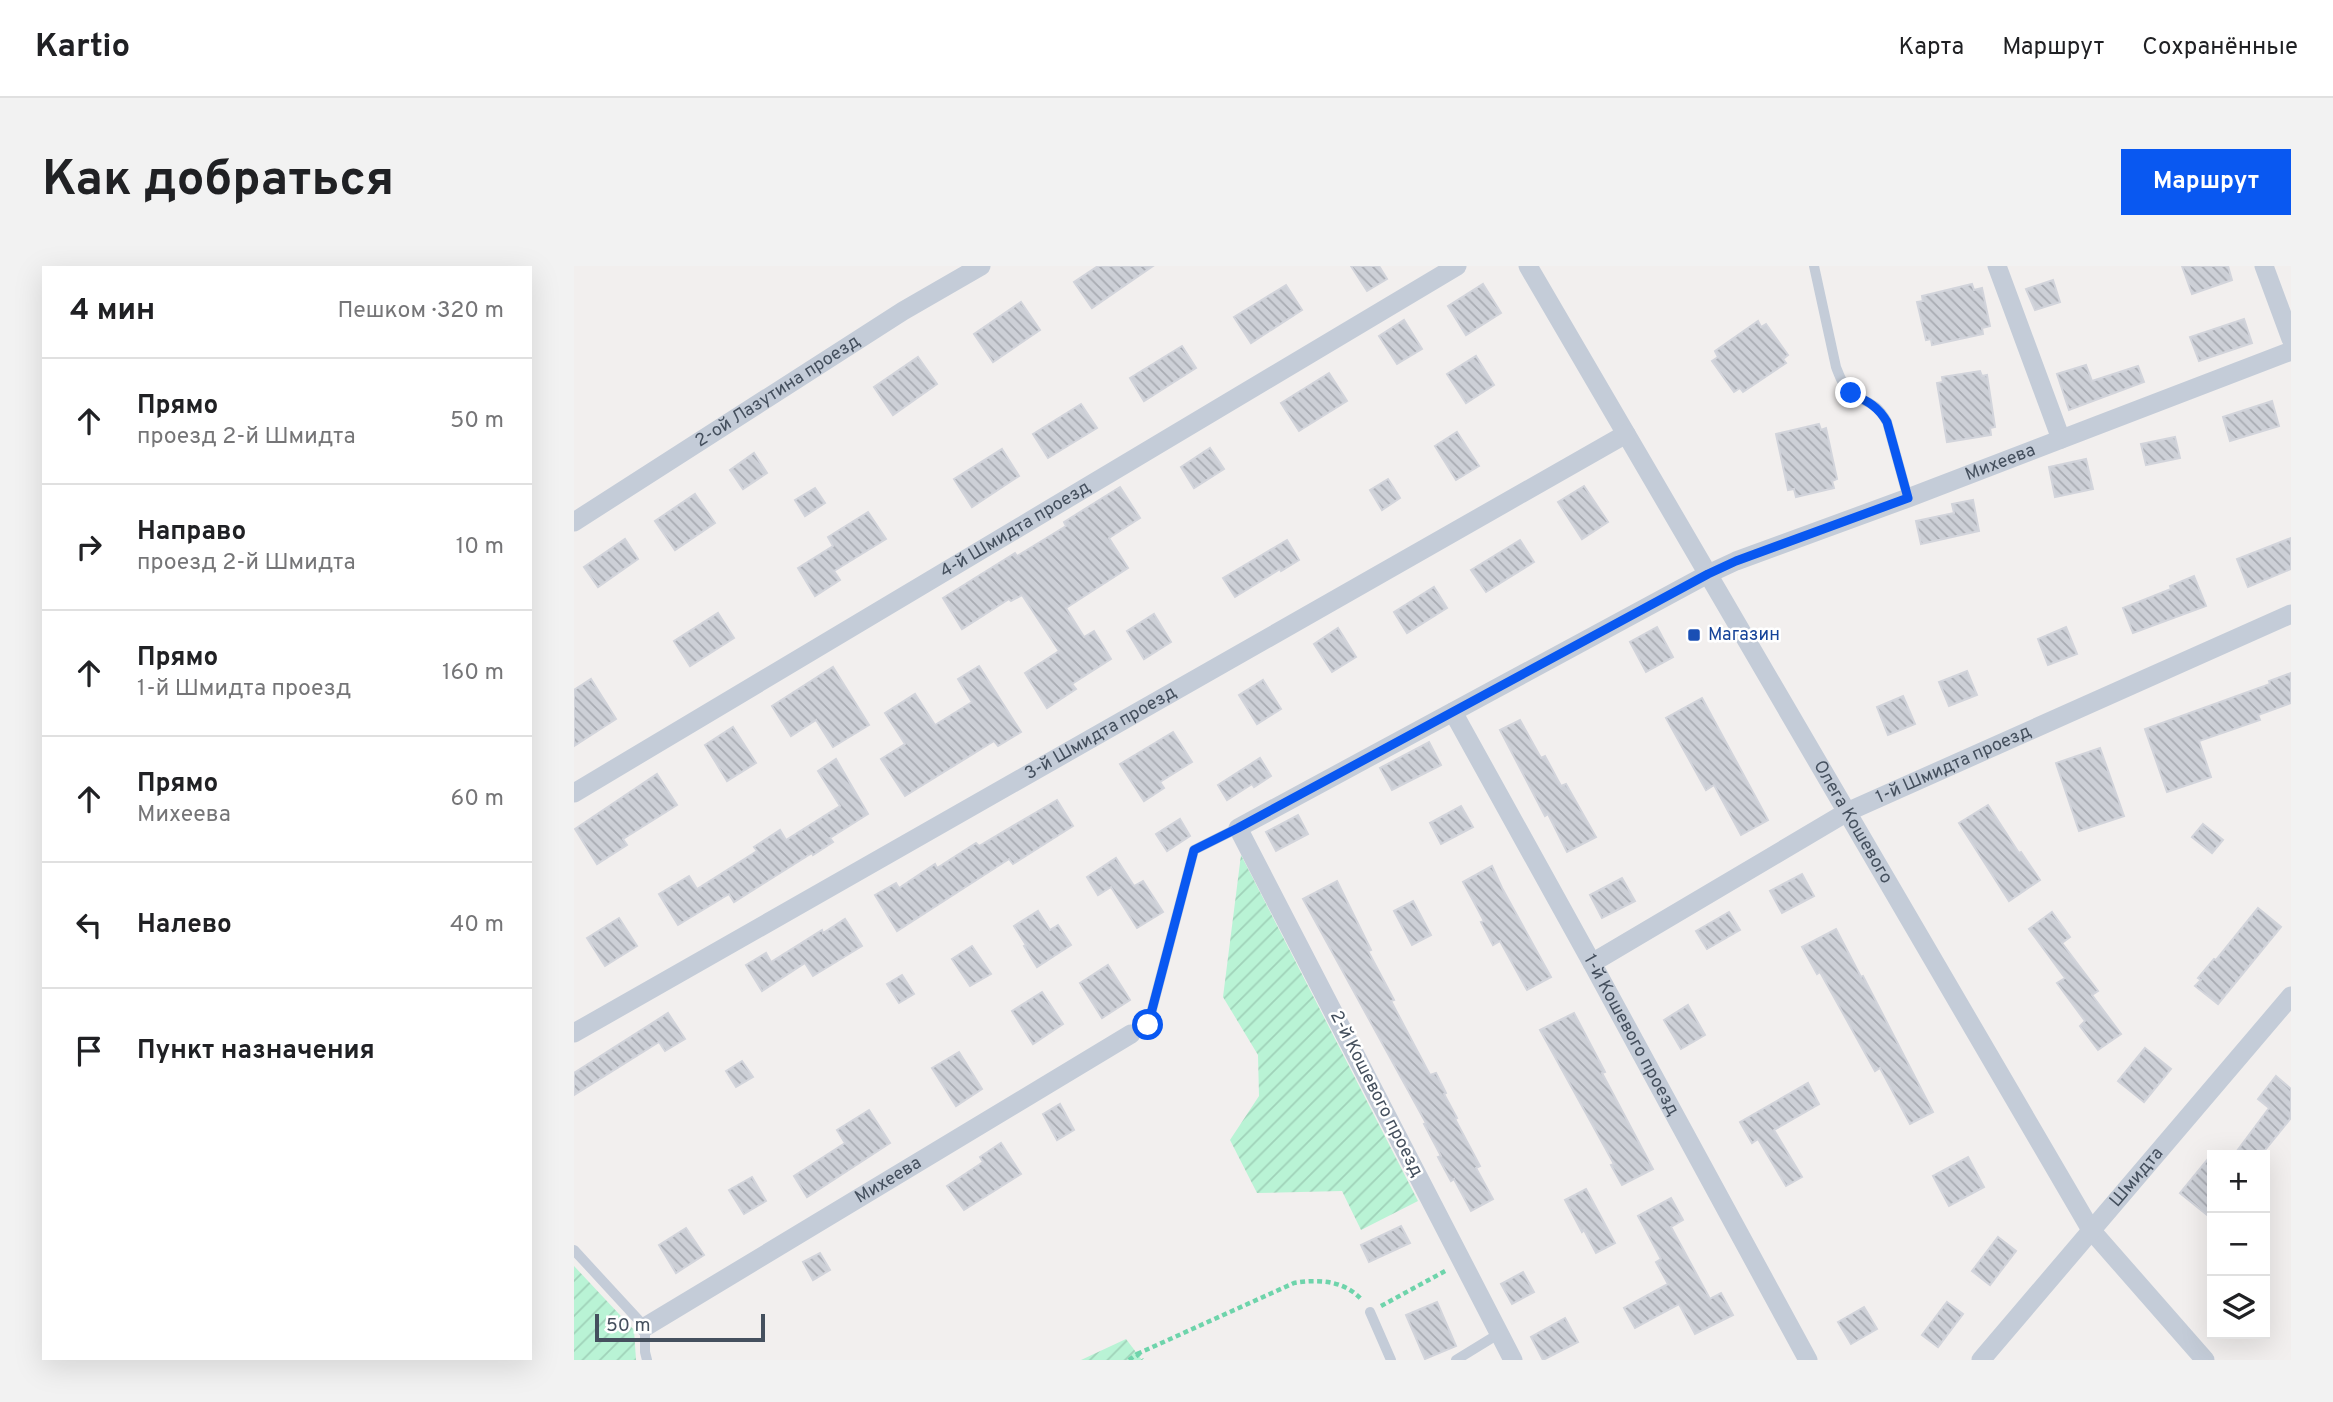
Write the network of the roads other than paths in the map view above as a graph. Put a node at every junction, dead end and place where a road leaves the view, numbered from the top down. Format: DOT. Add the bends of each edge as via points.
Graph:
graph roads {
  1 [pos="981,266"];
  2 [pos="1457,266"];
  3 [pos="1528,266"];
  4 [pos="1814,266"];
  5 [pos="1997,266"];
  6 [pos="2264,266"];
  7 [pos="2291,339"];
  8 [pos="2291,351"];
  9 [pos="1626,434"];
  10 [pos="2061,439"];
  11 [pos="1908,498"];
  12 [pos="574,522"];
  13 [pos="1708,574"];
  14 [pos="2291,614"];
  15 [pos="1452,712"];
  16 [pos="574,793"];
  17 [pos="1847,812"];
  18 [pos="1238,828"];
  19 [pos="1592,963"];
  20 [pos="2291,996"];
  21 [pos="574,1033"];
  22 [pos="1131,1034"];
  23 [pos="2091,1230"];
  24 [pos="574,1250"];
  25 [pos="1370,1312"];
  26 [pos="645,1327"];
  27 [pos="1500,1333"];
  28 [pos="647,1360"];
  29 [pos="1391,1360"];
  30 [pos="1456,1360"];
  31 [pos="1513,1360"];
  32 [pos="1808,1360"];
  33 [pos="1981,1360"];
  34 [pos="2205,1360"];
  1 -- 12 [label="street, 2-ой Лазутина проезд"];
  2 -- 16 [label="street, 4-й Шмидта проезд"];
  3 -- 9 [label="street, Олега Кошевого"];
  4 -- 11 [label="lane" via="1842,383 1881,411"];
  5 -- 10 [label="street"];
  6 -- 7 [label="street"];
  8 -- 10 [label="street, Михеева"];
  9 -- 13 [label="street, Олега Кошевого"];
  9 -- 21 [label="street, 3-й Шмидта проезд"];
  10 -- 11 [label="street, Михеева"];
  11 -- 13 [label="street, Михеева"];
  13 -- 15 [label="street"];
  13 -- 17 [label="street, Олега Кошевого"];
  14 -- 17 [label="street, 1-й Шмидта проезд"];
  15 -- 18 [label="street"];
  15 -- 19 [label="street, 1-й Кошевого проезд"];
  17 -- 19 [label="street, 1-й Шмидта проезд"];
  17 -- 23 [label="street, Олега Кошевого"];
  18 -- 22 [label="lane" via="1194,850 1148,1025"];
  18 -- 27 [label="street, 2-й Кошевого проезд"];
  19 -- 32 [label="street, 1-й Кошевого проезд"];
  20 -- 23 [label="street, Шмидта"];
  22 -- 26 [label="street, Михеева"];
  23 -- 33 [label="street, Шмидта"];
  23 -- 34 [label="street, Олега Кошевого"];
  24 -- 26 [label="lane"];
  25 -- 29 [label="lane"];
  26 -- 28 [label="lane"];
  27 -- 30 [label="lane"];
  27 -- 31 [label="street, 2-й Кошевого проезд"];
}
